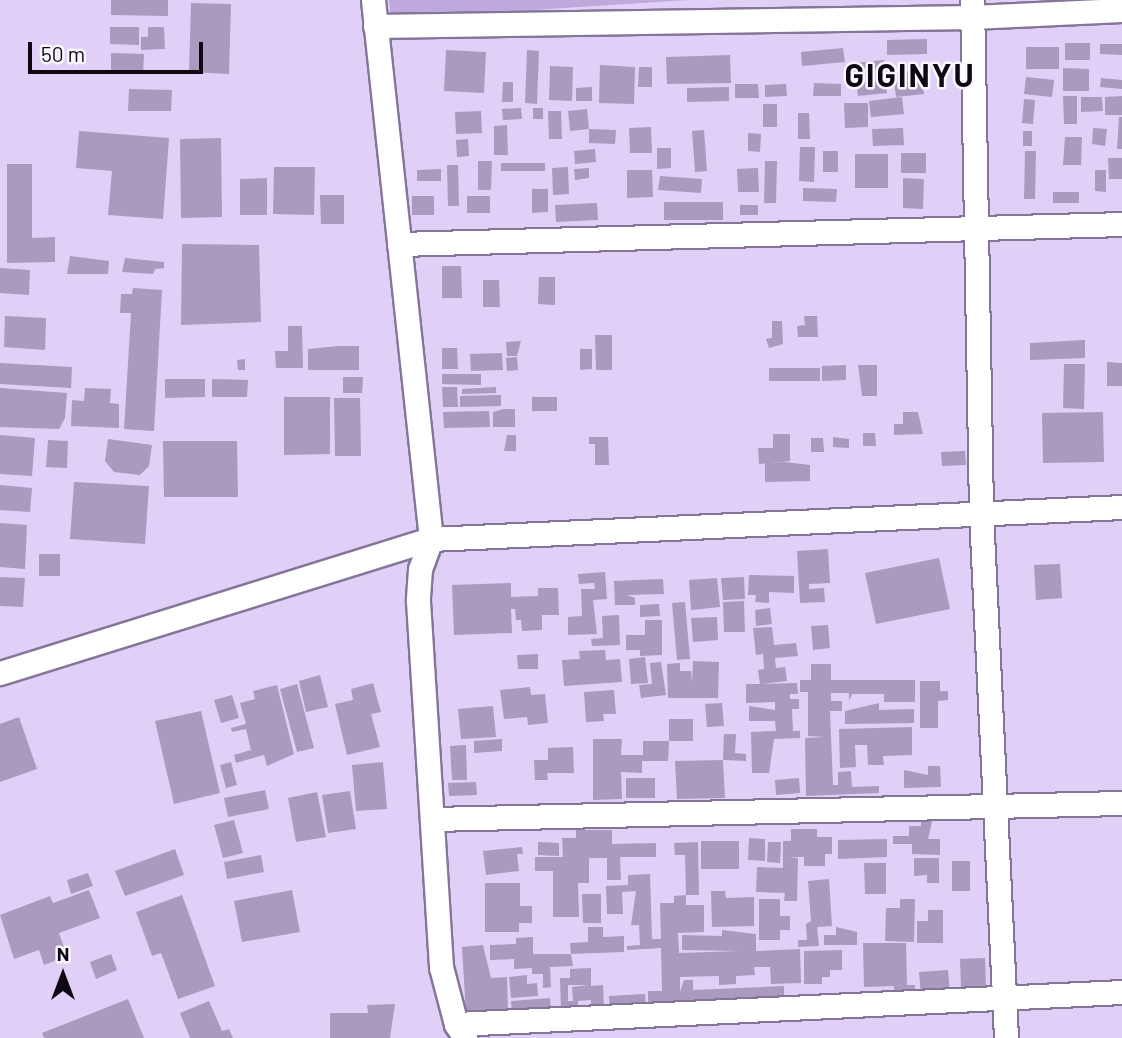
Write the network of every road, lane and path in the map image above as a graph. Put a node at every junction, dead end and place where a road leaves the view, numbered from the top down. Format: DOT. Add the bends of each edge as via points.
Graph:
graph roads {
  1 [pos="373,0"];
  2 [pos="972,9"];
  3 [pos="1122,10"];
  4 [pos="375,26"];
  5 [pos="1122,224"];
  6 [pos="976,231"];
  7 [pos="400,244"];
  8 [pos="1122,507"];
  9 [pos="981,513"];
  10 [pos="431,539"];
  11 [pos="0,673"];
  12 [pos="1122,803"];
  13 [pos="998,805"];
  14 [pos="432,819"];
  15 [pos="1122,992"];
  16 [pos="1001,1000"];
  17 [pos="461,1031"];
  18 [pos="1006,1038"];
  1 -- 4 [label="street"];
  2 -- 3 [label="street"];
  2 -- 4 [label="street"];
  2 -- 6 [label="street"];
  4 -- 7 [label="street"];
  5 -- 6 [label="street"];
  6 -- 7 [label="street"];
  6 -- 9 [label="street"];
  7 -- 10 [label="street"];
  8 -- 9 [label="street"];
  9 -- 10 [label="street"];
  9 -- 13 [label="street"];
  10 -- 11 [label="street"];
  10 -- 14 [label="street" via="420,569 418,601"];
  12 -- 13 [label="street"];
  13 -- 14 [label="street"];
  13 -- 16 [label="street"];
  14 -- 17 [label="street" via="441,967"];
  15 -- 16 [label="street"];
  16 -- 17 [label="street"];
  16 -- 18 [label="street"];
}
